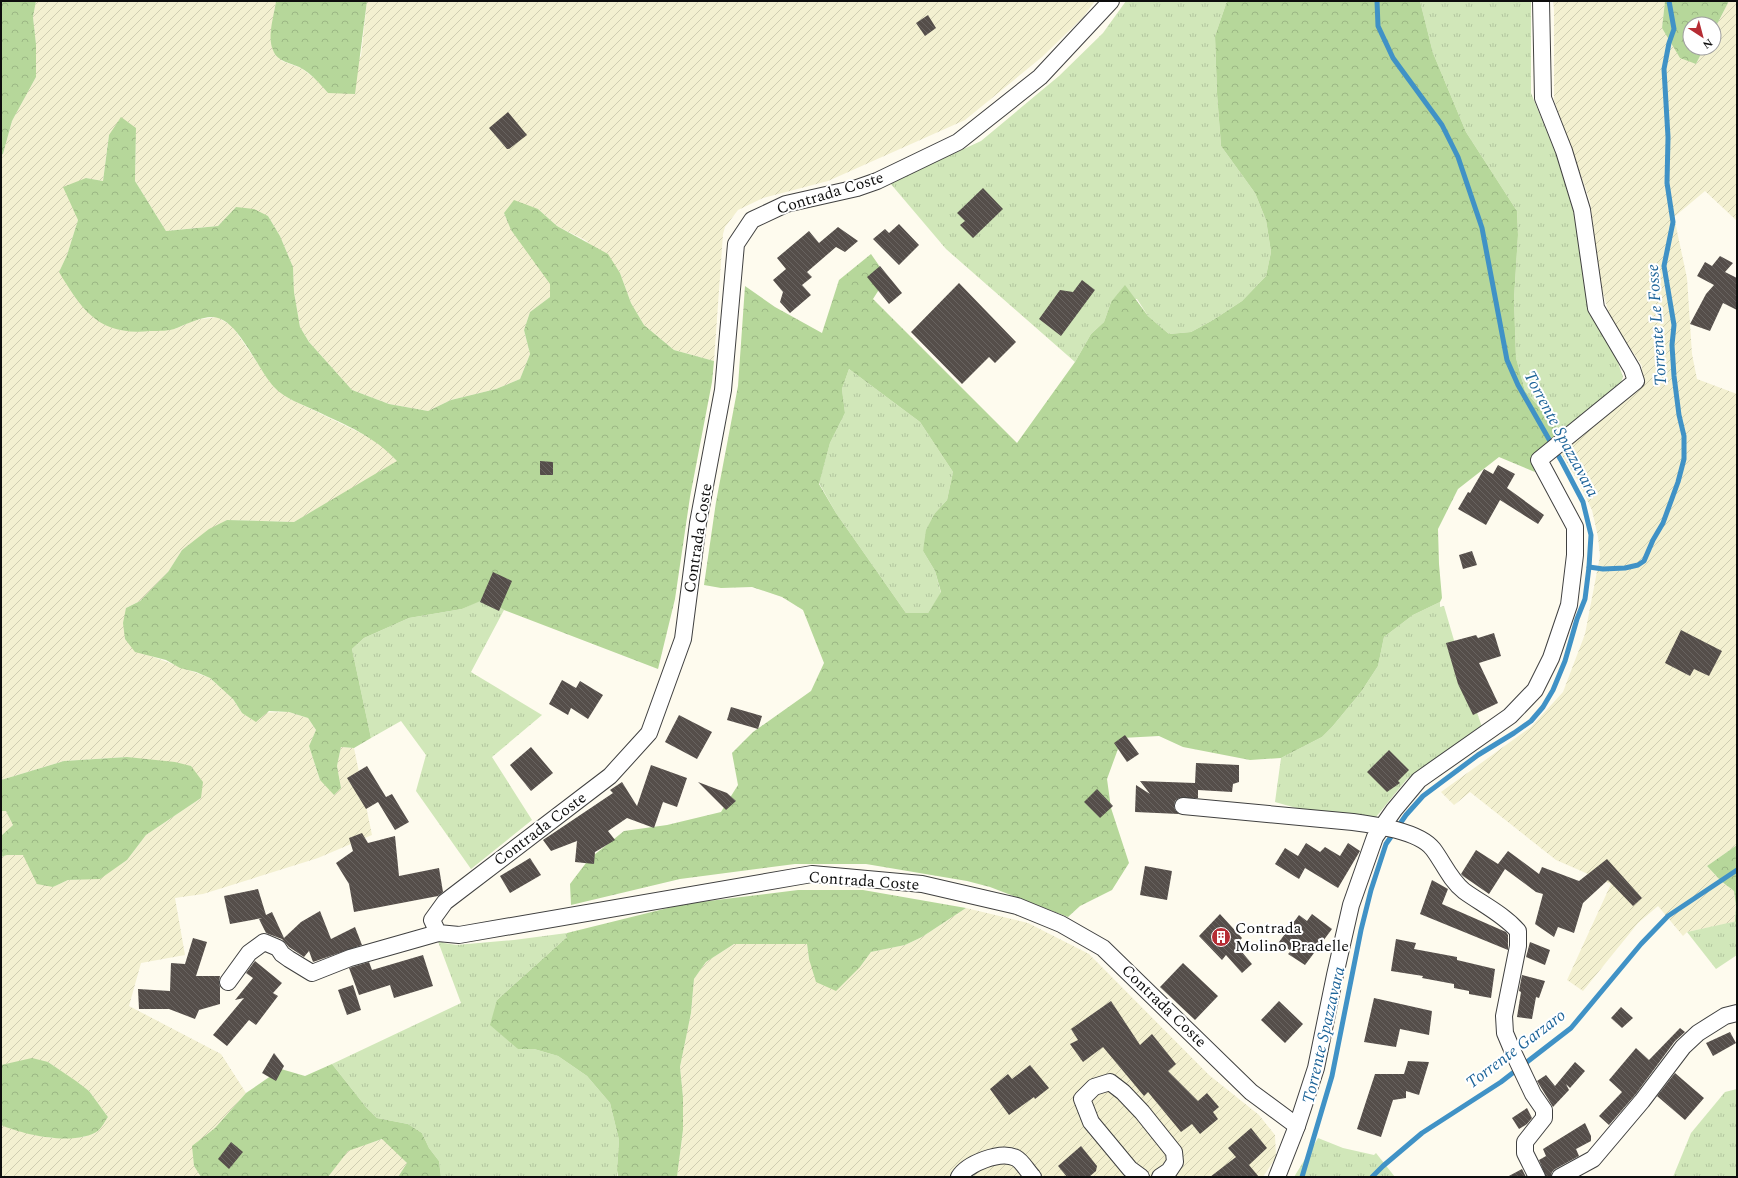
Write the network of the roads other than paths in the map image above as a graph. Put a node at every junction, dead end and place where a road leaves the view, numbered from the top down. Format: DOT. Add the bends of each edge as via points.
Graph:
graph roads {
  1 [pos="1111,1"];
  2 [pos="1541,1"];
  3 [pos="1183,806"];
  4 [pos="1381,826"];
  5 [pos="438,933"];
  6 [pos="228,982"];
  7 [pos="1737,1013"];
  8 [pos="1297,1126"];
  9 [pos="1131,1174"];
  10 [pos="959,1177"];
  11 [pos="1033,1177"];
  12 [pos="1160,1177"];
  13 [pos="1277,1177"];
  14 [pos="1537,1177"];
  15 [pos="1560,1177"];
  1 -- 5 [label="street, Contrada Coste" via="1040,77 958,142 857,188 786,204 752,220 736,244 723,390 698,523 683,639 648,733 610,776 445,902 432,920"];
  2 -- 4 [label="street" via="1543,98 1564,151 1582,210 1596,308 1632,369 1636,381 1539,460 1575,528 1575,555 1569,605 1551,658 1535,690 1510,716 1419,780"];
  3 -- 4 [label="street"];
  4 -- 8 [label="street" via="1351,905 1316,1068"];
  4 -- 14 [label="street" via="1419,838 1432,847 1463,890 1510,922 1518,931 1518,946 1504,1016 1505,1033 1533,1094 1544,1110 1544,1118 1525,1142 1525,1153"];
  5 -- 6 [label="street" via="350,958 312,973 288,959 278,948 264,942 249,953"];
  5 -- 8 [label="street, Contrada Coste" via="459,935 812,874 922,884 1017,906 1061,924 1103,948 1251,1092"];
  7 -- 15 [label="street" via="1725,1016 1683,1047 1593,1159"];
  8 -- 13 [label="street"];
  9 -- 12 [label="street" via="1091,1122 1086,1111 1082,1099 1094,1087 1110,1082 1142,1112 1166,1141 1174,1152 1175,1162 1169,1171"];
  10 -- 11 [label="street" via="962,1171 984,1160 1001,1156 1016,1158"];
}
